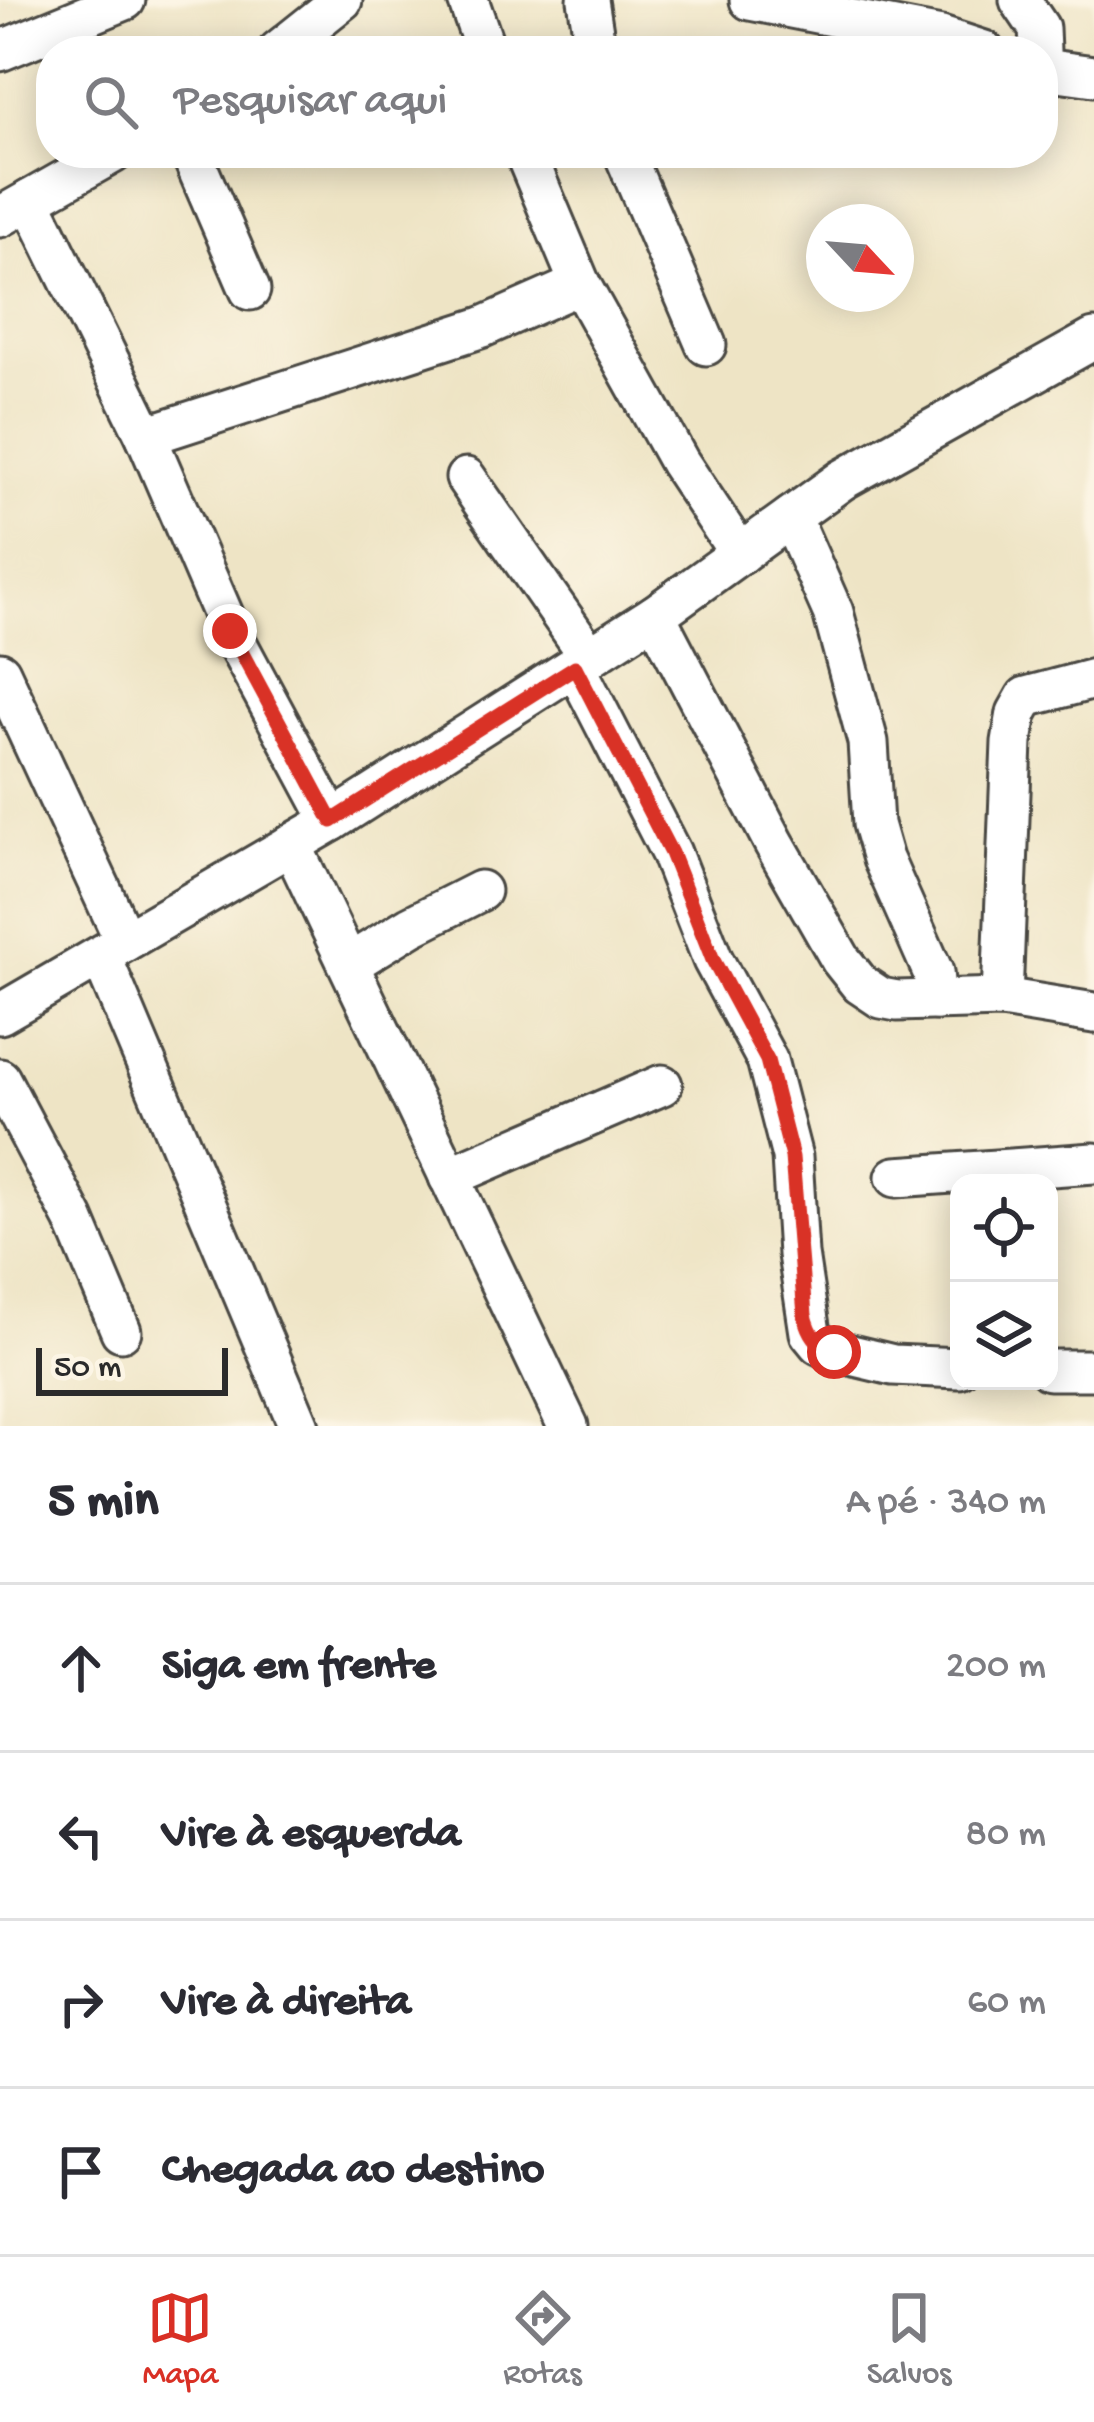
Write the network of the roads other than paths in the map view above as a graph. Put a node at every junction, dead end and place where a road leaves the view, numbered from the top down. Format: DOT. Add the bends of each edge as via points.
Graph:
graph roads {
  1 [pos="124,0"];
  2 [pos="342,0"];
  3 [pos="468,0"];
  4 [pos="588,0"];
  5 [pos="751,0"];
  6 [pos="1020,0"];
  7 [pos="36,36"];
  8 [pos="36,36"];
  9 [pos="297,36"];
  10 [pos="481,36"];
  11 [pos="594,36"];
  12 [pos="936,36"];
  13 [pos="1039,36"];
  14 [pos="0,51"];
  15 [pos="1058,71"];
  16 [pos="1094,76"];
  17 [pos="87,168"];
  18 [pos="197,168"];
  19 [pos="531,168"];
  20 [pos="630,168"];
  21 [pos="15,209"];
  22 [pos="580,284"];
  23 [pos="250,290"];
  24 [pos="1094,339"];
  25 [pos="706,345"];
  26 [pos="146,436"];
  27 [pos="466,478"];
  28 [pos="791,517"];
  29 [pos="740,554"];
  30 [pos="656,615"];
  31 [pos="582,662"];
  32 [pos="0,672"];
  33 [pos="1094,679"];
  34 [pos="332,821"];
  35 [pos="291,844"];
  36 [pos="480,891"];
  37 [pos="113,948"];
  38 [pos="350,964"];
  39 [pos="1002,998"];
  40 [pos="936,1000"];
  41 [pos="1094,1013"];
  42 [pos="0,1014"];
  43 [pos="0,1079"];
  44 [pos="662,1085"];
  45 [pos="1094,1162"];
  46 [pos="896,1177"];
  47 [pos="449,1178"];
  48 [pos="121,1331"];
  49 [pos="950,1368"];
  50 [pos="1058,1370"];
  51 [pos="1094,1370"];
  52 [pos="299,1426"];
  53 [pos="568,1426"];
  1 -- 7 [label="street"];
  2 -- 9 [label="street"];
  3 -- 10 [label="street"];
  4 -- 11 [label="street"];
  5 -- 12 [label="street"];
  6 -- 13 [label="street"];
  8 -- 14 [label="street"];
  15 -- 16 [label="street"];
  17 -- 21 [label="street"];
  18 -- 23 [label="street"];
  19 -- 22 [label="street"];
  20 -- 25 [label="street"];
  21 -- 26 [label="street"];
  22 -- 26 [label="street" via="483,327"];
  22 -- 29 [label="street"];
  24 -- 28 [label="street" via="842,480"];
  26 -- 34 [label="street" via="230,631"];
  27 -- 31 [label="street"];
  28 -- 29 [label="street"];
  28 -- 40 [label="street" via="833,612 868,742 873,824 934,972"];
  29 -- 30 [label="street"];
  30 -- 31 [label="street"];
  30 -- 40 [label="street" via="841,960 880,998"];
  31 -- 34 [label="street"];
  31 -- 49 [label="street" via="713,960 767,1060 792,1157 810,1333 834,1352"];
  32 -- 37 [label="street"];
  33 -- 39 [label="street" via="1026,698 1017,713"];
  34 -- 35 [label="street"];
  35 -- 37 [label="street"];
  35 -- 38 [label="street"];
  36 -- 38 [label="street"];
  37 -- 42 [label="street"];
  37 -- 52 [label="street"];
  38 -- 47 [label="street"];
  39 -- 40 [label="street"];
  39 -- 41 [label="street"];
  43 -- 48 [label="street" via="74,1219"];
  44 -- 47 [label="street"];
  45 -- 46 [label="street"];
  47 -- 53 [label="street"];
  50 -- 51 [label="street"];
}
